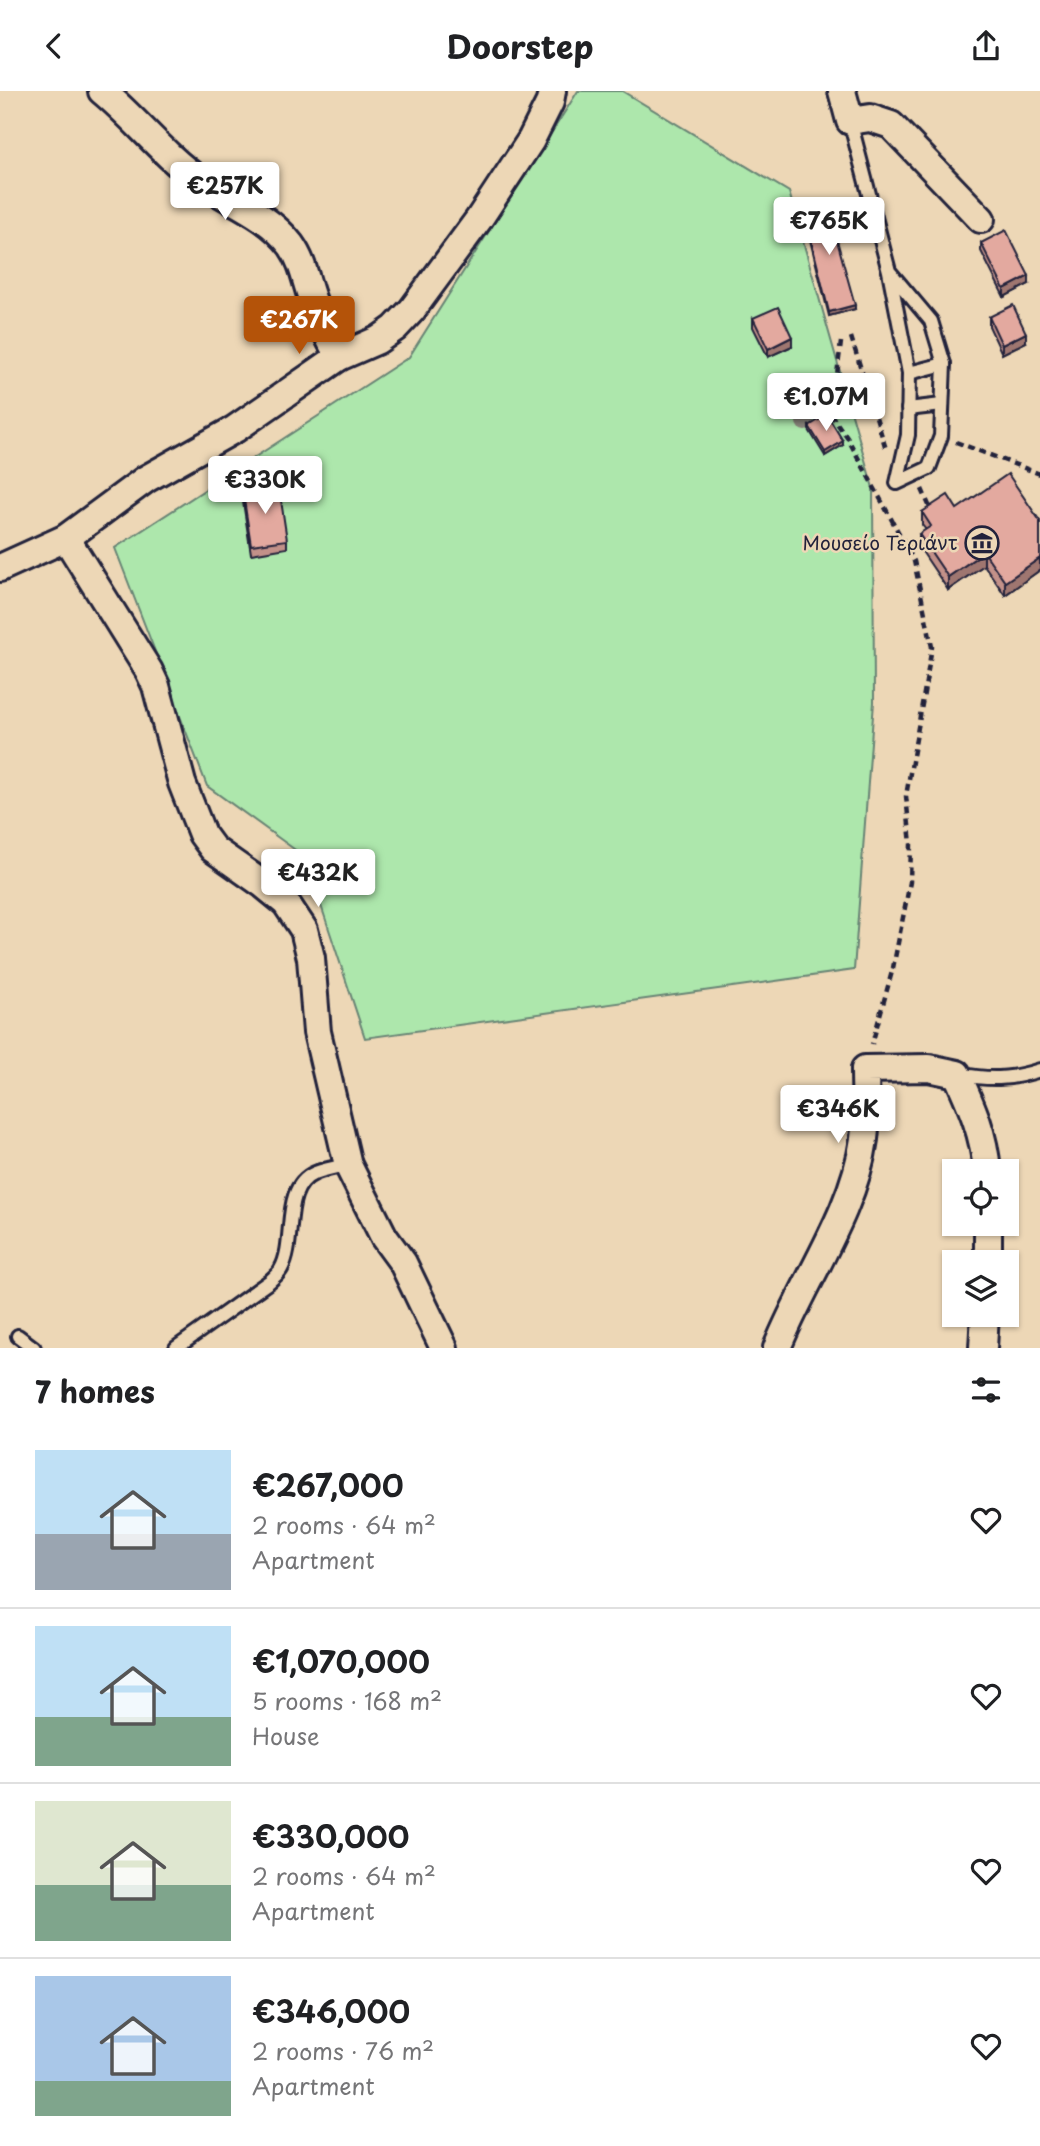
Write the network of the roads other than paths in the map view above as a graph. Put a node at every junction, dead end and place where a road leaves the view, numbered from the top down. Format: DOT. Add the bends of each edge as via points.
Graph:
graph roads {
  1 [pos="102,91"];
  2 [pos="552,91"];
  3 [pos="842,91"];
  4 [pos="850,121"];
  5 [pos="981,219"];
  6 [pos="889,271"];
  7 [pos="339,357"];
  8 [pos="943,364"];
  9 [pos="909,373"];
  10 [pos="942,405"];
  11 [pos="908,409"];
  12 [pos="66,538"];
  13 [pos="0,568"];
  14 [pos="1040,1070"];
  15 [pos="957,1074"];
  16 [pos="986,1159"];
  17 [pos="348,1165"];
  18 [pos="984,1327"];
  19 [pos="18,1336"];
  20 [pos="34,1348"];
  21 [pos="176,1348"];
  22 [pos="444,1348"];
  23 [pos="777,1348"];
  24 [pos="983,1348"];
  1 -- 7 [label="street" via="180,165 281,232 302,265 313,303"];
  2 -- 7 [label="street" via="531,140 412,310 378,340"];
  3 -- 4 [label="street"];
  4 -- 5 [label="street" via="870,118 891,125"];
  4 -- 6 [label="lane"];
  6 -- 8 [label="lane" via="931,321"];
  6 -- 9 [label="lane"];
  7 -- 12 [label="street" via="235,429 146,479"];
  8 -- 9 [label="lane"];
  8 -- 10 [label="lane"];
  9 -- 11 [label="lane"];
  10 -- 11 [label="lane"];
  10 -- 11 [label="lane" via="941,436 929,468 897,483 908,435"];
  12 -- 13 [label="street"];
  12 -- 17 [label="street" via="156,686 202,834 214,849 286,903 304,930 317,1032"];
  14 -- 15 [label="lane" via="1013,1079"];
  15 -- 16 [label="street" via="985,1144"];
  15 -- 23 [label="street" via="929,1068 865,1069 864,1139 855,1175"];
  17 -- 21 [label="lane" via="314,1173 300,1184 281,1270"];
  17 -- 22 [label="street"];
  18 -- 24 [label="street"];
  19 -- 20 [label="lane"];
}
